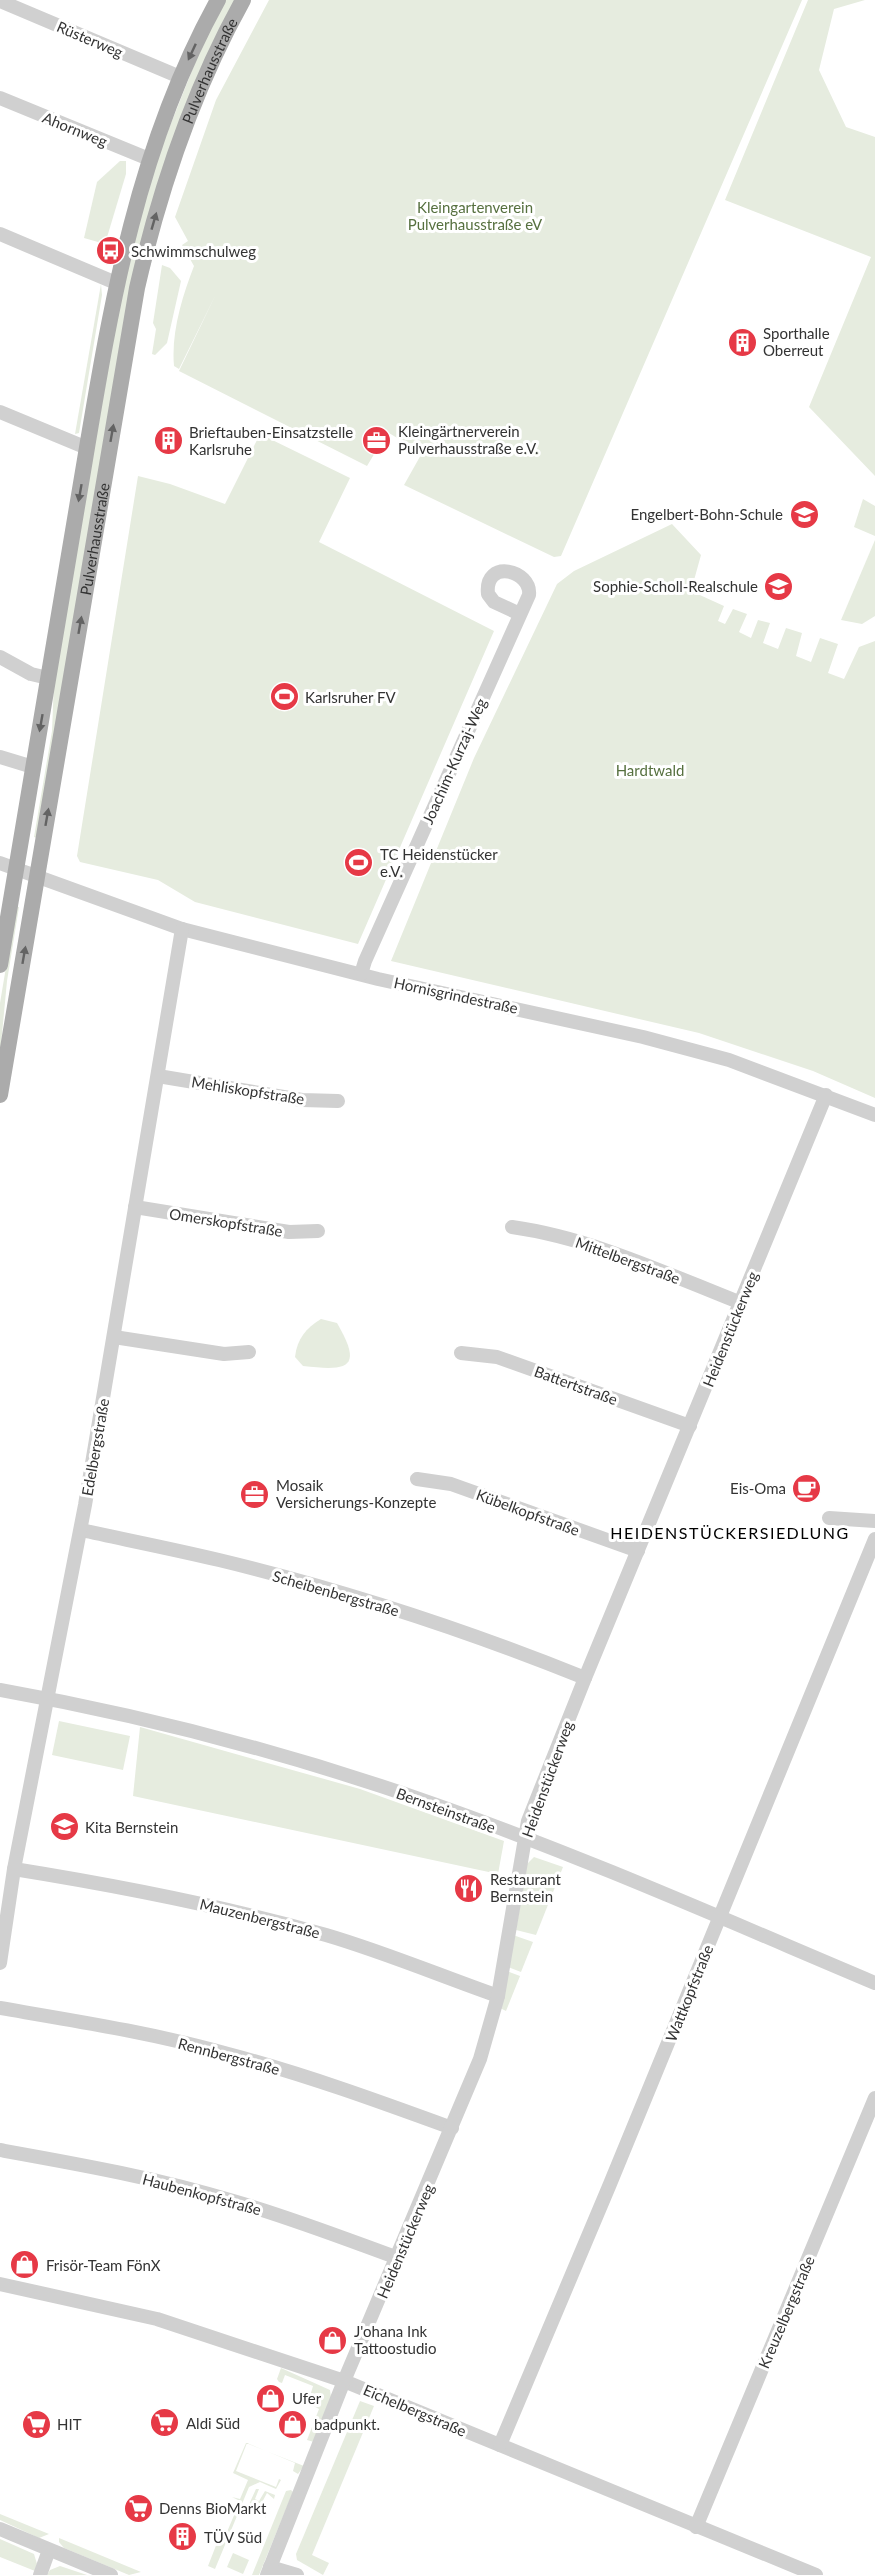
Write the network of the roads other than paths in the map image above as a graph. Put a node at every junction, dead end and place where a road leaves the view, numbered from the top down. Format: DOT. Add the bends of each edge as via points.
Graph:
graph roads {
  1 [pos="218,0"];
  2 [pos="243,0"];
  3 [pos="0,1"];
  4 [pos="180,77"];
  5 [pos="0,98"];
  6 [pos="149,159"];
  7 [pos="0,234"];
  8 [pos="116,283"];
  9 [pos="0,412"];
  10 [pos="87,448"];
  11 [pos="520,614"];
  12 [pos="0,657"];
  13 [pos="48,678"];
  14 [pos="0,757"];
  15 [pos="33,767"];
  16 [pos="0,862"];
  17 [pos="16,868"];
  18 [pos="37,875"];
  19 [pos="182,929"];
  20 [pos="0,964"];
  21 [pos="361,974"];
  22 [pos="158,1076"];
  23 [pos="0,1095"];
  24 [pos="826,1095"];
  25 [pos="338,1101"];
  26 [pos="875,1115"];
  27 [pos="135,1207"];
  28 [pos="512,1227"];
  29 [pos="318,1232"];
  30 [pos="741,1303"];
  31 [pos="114,1337"];
  32 [pos="249,1352"];
  33 [pos="461,1353"];
  34 [pos="690,1426"];
  35 [pos="417,1479"];
  36 [pos="829,1518"];
  37 [pos="875,1521"];
  38 [pos="81,1530"];
  39 [pos="875,1539"];
  40 [pos="638,1551"];
  41 [pos="585,1678"];
  42 [pos="0,1690"];
  43 [pos="48,1699"];
  44 [pos="524,1838"];
  45 [pos="14,1869"];
  46 [pos="719,1918"];
  47 [pos="0,1963"];
  48 [pos="875,1983"];
  49 [pos="498,1996"];
  50 [pos="0,2008"];
  51 [pos="875,2098"];
  52 [pos="453,2128"];
  53 [pos="0,2150"];
  54 [pos="398,2258"];
  55 [pos="0,2284"];
  56 [pos="344,2381"];
  57 [pos="500,2445"];
  58 [pos="696,2527"];
  59 [pos="0,2529"];
  60 [pos="49,2550"];
  61 [pos="269,2571"];
  62 [pos="40,2575"];
  63 [pos="111,2575"];
  64 [pos="297,2575"];
  65 [pos="816,2575"];
  1 -- 4 [label="main road, Pulverhausstraße, one-way"];
  18 -- 2 [label="main road, Pulverhausstraße, one-way" via="147,245 182,133"];
  3 -- 4 [label="street, Rüsterweg"];
  4 -- 6 [label="main road, Pulverhausstraße"];
  5 -- 6 [label="street, Ahornweg"];
  6 -- 8 [label="main road, Pulverhausstraße"];
  7 -- 8 [label="street"];
  8 -- 10 [label="main road, Pulverhausstraße"];
  9 -- 10 [label="street"];
  10 -- 13 [label="main road, Pulverhausstraße, one-way"];
  11 -- 21 [label="street, Joachim-Kurzaj-Weg"];
  12 -- 13 [label="street" via="31,674"];
  13 -- 15 [label="main road, Pulverhausstraße, one-way"];
  14 -- 15 [label="street"];
  15 -- 17 [label="main road, Pulverhausstraße"];
  16 -- 17 [label="street, Hornisgrindestraße"];
  17 -- 18 [label="street, Hornisgrindestraße"];
  17 -- 20 [label="main road, Pulverhausstraße"];
  18 -- 19 [label="street, Hornisgrindestraße"];
  23 -- 18 [label="main road, Pulverhausstraße, one-way"];
  19 -- 21 [label="street, Hornisgrindestraße"];
  19 -- 22 [label="street, Edelbergstraße"];
  21 -- 24 [label="street, Hornisgrindestraße" via="643,1037 729,1060"];
  22 -- 25 [label="street, Mehliskopfstraße" via="302,1100"];
  22 -- 27 [label="street, Edelbergstraße"];
  24 -- 26 [label="street, Hornisgrindestraße"];
  24 -- 30 [label="street, Heidenstückerweg"];
  27 -- 29 [label="street, Omerskopfstraße" via="289,1232"];
  27 -- 31 [label="street, Edelbergstraße"];
  28 -- 30 [label="street, Mittelbergstraße" via="557,1235"];
  30 -- 34 [label="street, Heidenstückerweg"];
  31 -- 32 [label="street" via="224,1354"];
  31 -- 38 [label="street, Edelbergstraße"];
  33 -- 34 [label="street, Battertstraße" via="497,1357"];
  34 -- 40 [label="street, Heidenstückerweg"];
  35 -- 40 [label="street, Kübelkopfstraße" via="451,1484"];
  36 -- 37 [label="street"];
  38 -- 41 [label="street, Scheibenbergstraße" via="219,1560 359,1598 459,1630"];
  38 -- 43 [label="street, Edelbergstraße"];
  39 -- 46 [label="street, Wattkopfstraße"];
  40 -- 41 [label="street, Heidenstückerweg"];
  41 -- 44 [label="street, Heidenstückerweg"];
  42 -- 43 [label="street, Bernsteinstraße"];
  43 -- 44 [label="street, Bernsteinstraße" via="138,1718 303,1762"];
  43 -- 45 [label="street, Edelbergstraße"];
  44 -- 46 [label="street, Bernsteinstraße"];
  44 -- 49 [label="street, Heidenstückerweg"];
  45 -- 47 [label="street, Edelbergstraße"];
  45 -- 49 [label="street, Mauzenbergstraße" via="149,1891 262,1918 337,1939"];
  46 -- 48 [label="street, Bernsteinstraße"];
  46 -- 57 [label="street, Wattkopfstraße"];
  49 -- 52 [label="street, Heidenstückerweg" via="480,2059"];
  50 -- 52 [label="street, Rennbergstraße" via="227,2053 325,2082"];
  51 -- 58 [label="street, Kreuzelbergstraße"];
  52 -- 54 [label="street, Heidenstückerweg"];
  53 -- 54 [label="street, Haubenkopfstraße" via="212,2194"];
  54 -- 56 [label="street, Heidenstückerweg"];
  55 -- 56 [label="street, Eichelbergstraße" via="157,2319"];
  56 -- 57 [label="street, Eichelbergstraße"];
  56 -- 61 [label="street, Heidenstückerweg"];
  57 -- 58 [label="street, Eichelbergstraße"];
  58 -- 65 [label="street, Eichelbergstraße"];
  59 -- 60 [label="street"];
  60 -- 62 [label="street"];
  60 -- 63 [label="street"];
  61 -- 64 [label="street"];
}
